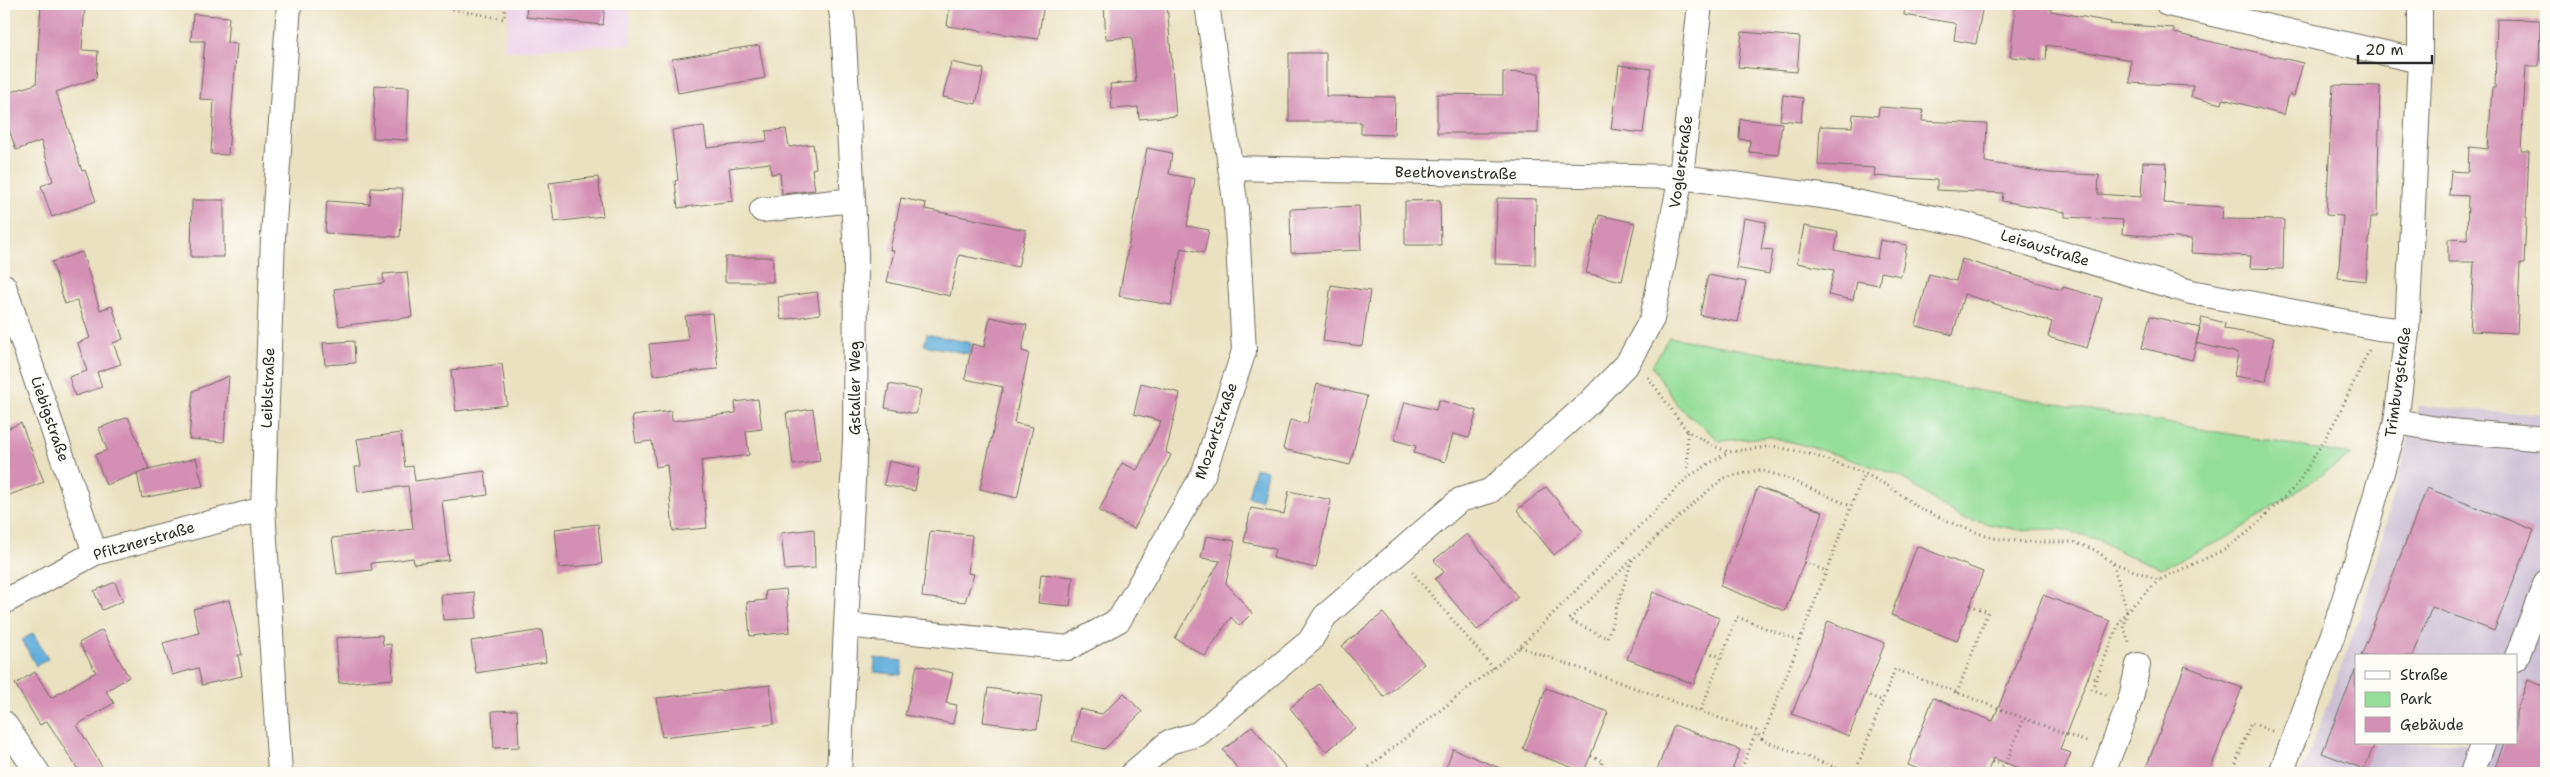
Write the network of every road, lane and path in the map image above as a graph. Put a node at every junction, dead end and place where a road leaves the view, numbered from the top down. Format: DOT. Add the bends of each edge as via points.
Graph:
graph roads {
  1 [pos="289,4"];
  2 [pos="440,4"];
  3 [pos="506,4"];
  4 [pos="840,4"];
  5 [pos="1207,4"];
  6 [pos="1700,4"];
  7 [pos="2168,4"];
  8 [pos="2420,4"];
  9 [pos="2420,61"];
  10 [pos="1230,168"];
  11 [pos="1681,177"];
  12 [pos="853,200"];
  13 [pos="762,210"];
  14 [pos="4,286"];
  15 [pos="2378,328"];
  16 [pos="2407,331"];
  17 [pos="1632,355"];
  18 [pos="2396,422"];
  19 [pos="1688,431"];
  20 [pos="2546,439"];
  21 [pos="1729,452"];
  22 [pos="1864,473"];
  23 [pos="1688,477"];
  24 [pos="1851,506"];
  25 [pos="264,509"];
  26 [pos="95,553"];
  27 [pos="1397,554"];
  28 [pos="1632,560"];
  29 [pos="1804,562"];
  30 [pos="2113,563"];
  31 [pos="1826,570"];
  32 [pos="2159,580"];
  33 [pos="2546,582"];
  34 [pos="4,602"];
  35 [pos="1970,605"];
  36 [pos="2127,611"];
  37 [pos="846,625"];
  38 [pos="1799,641"];
  39 [pos="1520,647"];
  40 [pos="1707,652"];
  41 [pos="2518,654"];
  42 [pos="1721,657"];
  43 [pos="2138,665"];
  44 [pos="1494,669"];
  45 [pos="2088,676"];
  46 [pos="2096,679"];
  47 [pos="1957,693"];
  48 [pos="1865,694"];
  49 [pos="2115,698"];
  50 [pos="1883,701"];
  51 [pos="1701,710"];
  52 [pos="2024,718"];
  53 [pos="4,723"];
  54 [pos="1756,731"];
  55 [pos="2293,739"];
  56 [pos="1762,740"];
  57 [pos="2484,744"];
  58 [pos="1591,756"];
  59 [pos="1992,762"];
  60 [pos="2107,762"];
  61 [pos="2005,767"];
  62 [pos="1361,772"];
  63 [pos="38,773"];
  64 [pos="280,773"];
  65 [pos="839,773"];
  66 [pos="1133,773"];
  67 [pos="1598,773"];
  68 [pos="1740,773"];
  69 [pos="1850,773"];
  70 [pos="1855,773"];
  71 [pos="2002,773"];
  72 [pos="2232,773"];
  73 [pos="2281,773"];
  74 [pos="2472,773"];
  1 -- 25 [label="street, Leiblstraße" via="273,237"];
  2 -- 3 [label="path" via="441,7 504,20"];
  4 -- 12 [label="street, Gstaller Weg"];
  5 -- 10 [label="street, Mozartstraße"];
  6 -- 11 [label="street, Voglerstraße"];
  7 -- 9 [label="street"];
  8 -- 9 [label="street, Trimburgstraße"];
  9 -- 16 [label="street, Trimburgstraße"];
  10 -- 11 [label="street, Beethovenstraße"];
  10 -- 37 [label="street, Mozartstraße" via="1236,208 1244,351 1204,475 1119,620 1068,648"];
  11 -- 15 [label="street, Leisaustraße" via="1836,198 1964,224 2191,292"];
  11 -- 17 [label="street, Voglerstraße" via="1652,319"];
  12 -- 13 [label="street"];
  12 -- 37 [label="street, Gstaller Weg" via="856,252 855,439"];
  14 -- 26 [label="street, Liebigstraße"];
  15 -- 16 [label="street, Leisaustraße"];
  15 -- 32 [label="path" via="2336,420 2297,486 2224,550"];
  16 -- 18 [label="street, Trimburgstraße"];
  17 -- 19 [label="path"];
  17 -- 27 [label="street, Voglerstraße" via="1589,403 1490,491 1460,500"];
  18 -- 20 [label="street" via="2450,431"];
  18 -- 55 [label="street, Trimburgstraße" via="2335,628"];
  19 -- 21 [label="path"];
  19 -- 23 [label="path"];
  21 -- 22 [label="path" via="1773,446 1813,455"];
  21 -- 23 [label="path"];
  22 -- 24 [label="path"];
  22 -- 30 [label="path" via="1919,508 1992,538 2074,542 2095,550"];
  23 -- 39 [label="path"];
  24 -- 28 [label="path" via="1784,477 1759,470 1724,478"];
  24 -- 31 [label="path"];
  25 -- 26 [label="street, Pfitznerstraße"];
  25 -- 64 [label="street, Leiblstraße"];
  26 -- 34 [label="street, Pfitznerstraße"];
  27 -- 44 [label="path"];
  27 -- 66 [label="street, Voglerstraße" via="1325,616 1310,641 1206,728 1198,734 1169,742"];
  28 -- 28 [label="path" via="1608,638 1569,620 1576,613"];
  29 -- 31 [label="path"];
  30 -- 32 [label="path"];
  30 -- 36 [label="path"];
  31 -- 38 [label="path"];
  32 -- 36 [label="path"];
  33 -- 41 [label="street"];
  35 -- 47 [label="path" via="1988,612"];
  36 -- 43 [label="path" via="2124,629"];
  36 -- 46 [label="path"];
  37 -- 65 [label="street, Gstaller Weg"];
  38 -- 42 [label="path" via="1737,617"];
  38 -- 56 [label="path"];
  39 -- 44 [label="path"];
  39 -- 51 [label="path"];
  40 -- 42 [label="path"];
  42 -- 51 [label="path"];
  43 -- 60 [label="street" via="2131,698"];
  44 -- 62 [label="path"];
  45 -- 46 [label="path"];
  46 -- 49 [label="path" via="2092,689"];
  47 -- 50 [label="path" via="1895,669"];
  47 -- 52 [label="path"];
  48 -- 50 [label="path"];
  50 -- 70 [label="path"];
  51 -- 54 [label="path"];
  52 -- 60 [label="path"];
  52 -- 61 [label="path"];
  53 -- 63 [label="street"];
  54 -- 56 [label="path"];
  54 -- 68 [label="path"];
  55 -- 72 [label="path" via="2251,723"];
  55 -- 73 [label="street, Trimburgstraße"];
  56 -- 69 [label="path"];
  57 -- 74 [label="street"];
  58 -- 67 [label="path" via="1603,761"];
  59 -- 61 [label="path"];
  61 -- 71 [label="path"];
}
